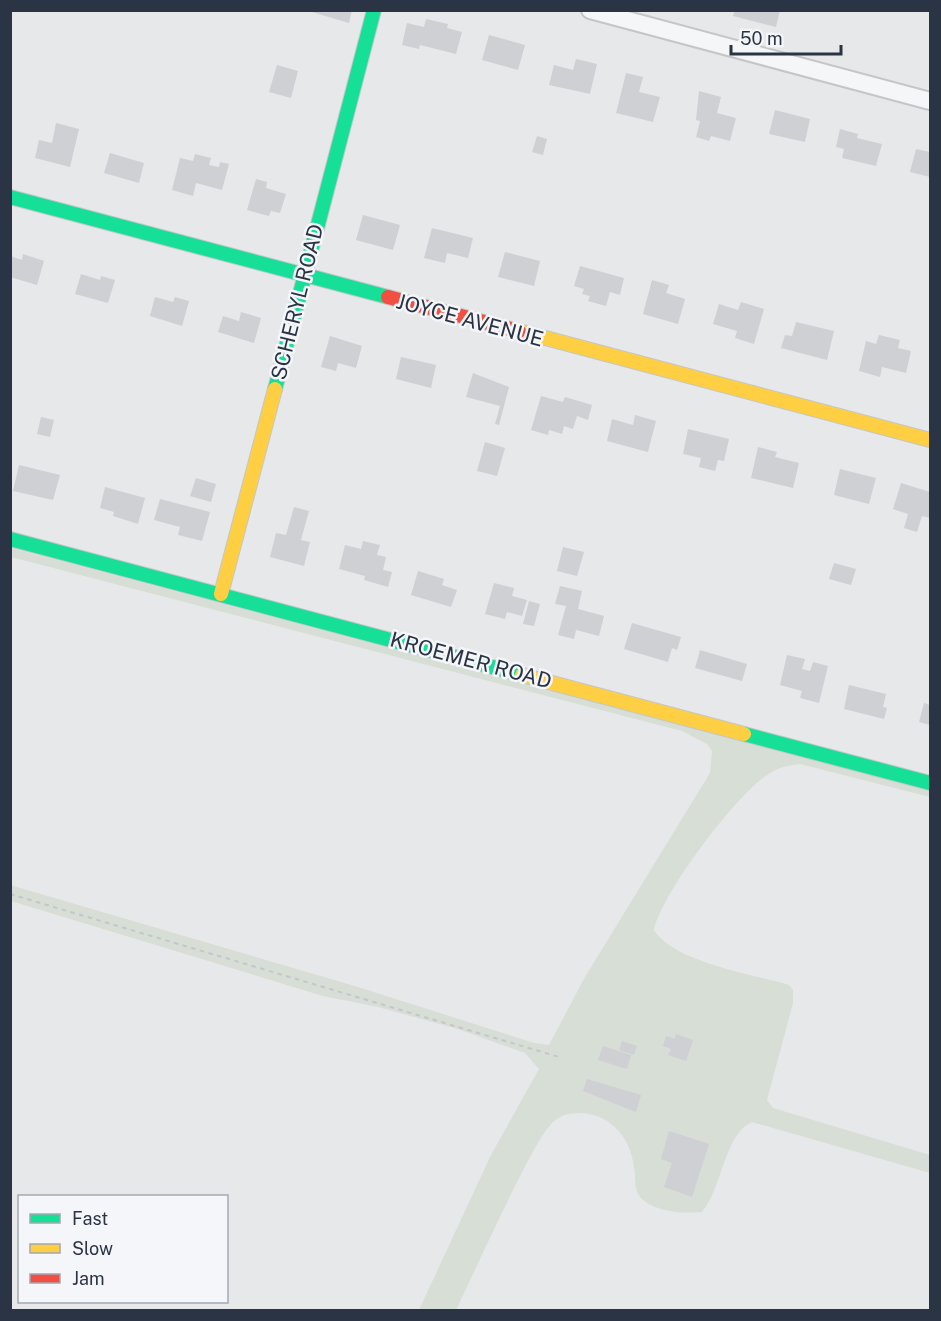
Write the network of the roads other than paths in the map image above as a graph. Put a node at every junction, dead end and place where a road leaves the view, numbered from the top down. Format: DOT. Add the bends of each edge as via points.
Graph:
graph roads {
  1 [pos="374,10"];
  2 [pos="590,10"];
  3 [pos="930,100"];
  4 [pos="10,197"];
  5 [pos="303,276"];
  6 [pos="930,440"];
  7 [pos="10,539"];
  8 [pos="221,594"];
  9 [pos="930,783"];
  1 -- 5 [label="street, SCHERYL ROAD"];
  2 -- 3 [label="street"];
  4 -- 5 [label="street, JOYCE AVENUE"];
  5 -- 6 [label="street, JOYCE AVENUE"];
  5 -- 8 [label="street, SCHERYL ROAD"];
  7 -- 8 [label="street, KROEMER ROAD"];
  8 -- 9 [label="street, KROEMER ROAD"];
}
